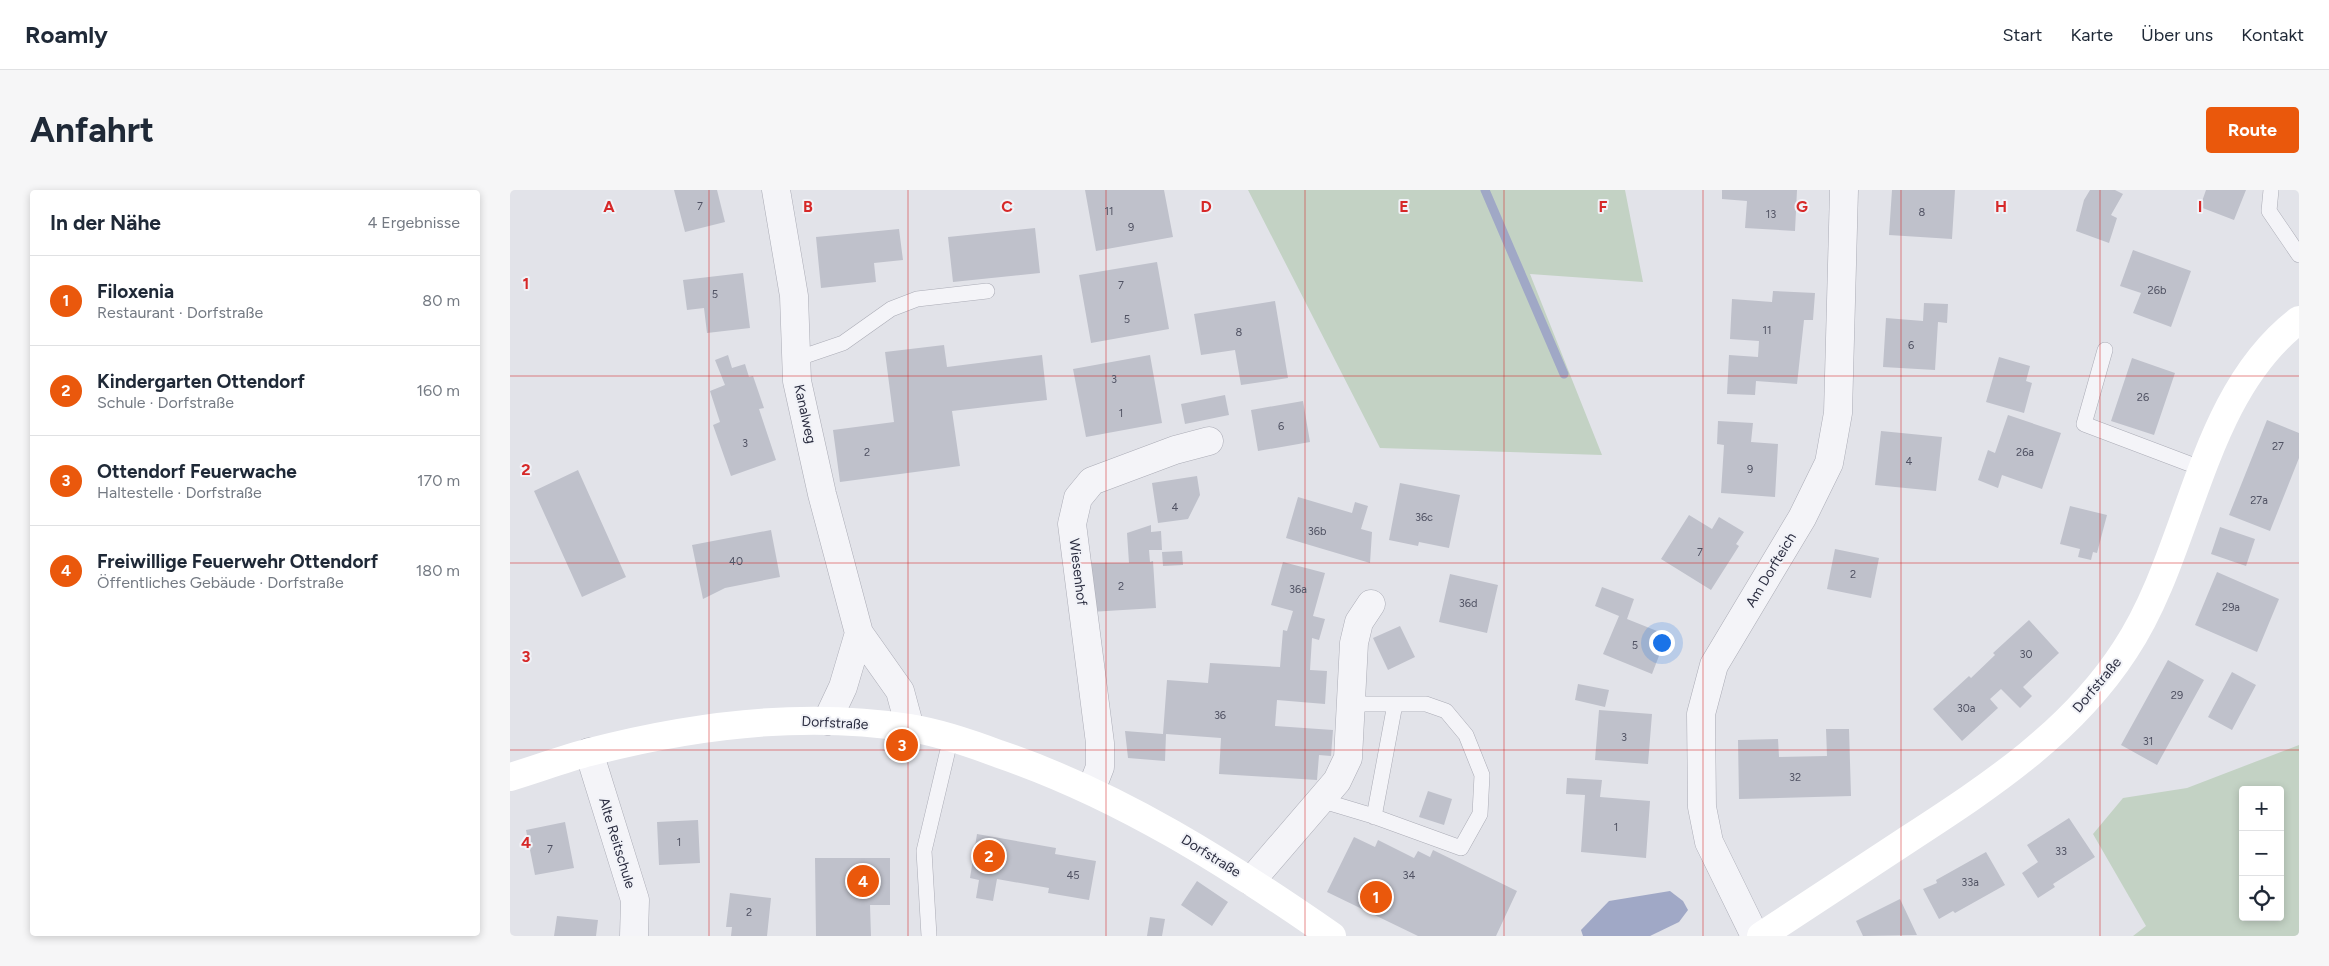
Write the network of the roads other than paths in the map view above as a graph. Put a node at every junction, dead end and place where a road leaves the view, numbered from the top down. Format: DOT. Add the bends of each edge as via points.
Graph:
graph roads {
  1 [pos="776,190"];
  2 [pos="1844,190"];
  3 [pos="2271,190"];
  4 [pos="2299,255"];
  5 [pos="986,291"];
  6 [pos="2299,320"];
  7 [pos="2105,350"];
  8 [pos="796,359"];
  9 [pos="1210,441"];
  10 [pos="2203,469"];
  11 [pos="1371,604"];
  12 [pos="859,633"];
  13 [pos="1351,704"];
  14 [pos="1395,704"];
  15 [pos="827,721"];
  16 [pos="910,728"];
  17 [pos="951,737"];
  18 [pos="589,752"];
  19 [pos="510,777"];
  20 [pos="1091,790"];
  21 [pos="1320,800"];
  22 [pos="1374,817"];
  23 [pos="1251,881"];
  24 [pos="634,936"];
  25 [pos="929,936"];
  26 [pos="1332,936"];
  27 [pos="1755,936"];
  28 [pos="1761,936"];
  1 -- 8 [label="street, Kanalweg" via="794,296"];
  2 -- 27 [label="street, Am Dorfteich" via="1838,413 1829,463 1802,518 1714,666 1701,714 1702,807 1709,842"];
  3 -- 4 [label="lane" via="2269,211"];
  5 -- 8 [label="lane" via="917,298 891,309 844,343"];
  6 -- 10 [label="main road, Dorfstraße" via="2285,331 2250,373 2220,424"];
  7 -- 10 [label="lane" via="2084,424"];
  8 -- 12 [label="street, Kanalweg" via="797,382 818,476"];
  9 -- 20 [label="street, Wiesenhof" via="1174,450 1092,481 1078,498 1072,524 1100,743 1100,767"];
  10 -- 28 [label="main road, Dorfstraße" via="2163,580 2126,649 2097,689 2052,736 1975,796"];
  11 -- 13 [label="street, Dorfstraße" via="1359,622 1354,643"];
  12 -- 15 [label="street" via="844,687"];
  12 -- 16 [label="street, Kanalweg" via="900,691"];
  13 -- 14 [label="lane"];
  13 -- 21 [label="street, Dorfstraße" via="1348,758 1337,781"];
  14 -- 22 [label="lane"];
  14 -- 22 [label="lane" via="1426,704 1446,711 1466,735 1482,775 1480,814 1461,848"];
  15 -- 16 [label="main road, Dorfstraße"];
  15 -- 18 [label="main road, Dorfstraße" via="737,724"];
  16 -- 17 [label="main road, Dorfstraße"];
  17 -- 20 [label="main road, Dorfstraße"];
  17 -- 25 [label="lane" via="924,851"];
  18 -- 19 [label="main road, Dorfstraße"];
  18 -- 24 [label="street, Alte Reitschule" via="635,900"];
  20 -- 23 [label="main road, Dorfstraße" via="1178,835"];
  21 -- 22 [label="lane"];
  21 -- 23 [label="street, Dorfstraße"];
  23 -- 26 [label="main road, Dorfstraße"];
}
